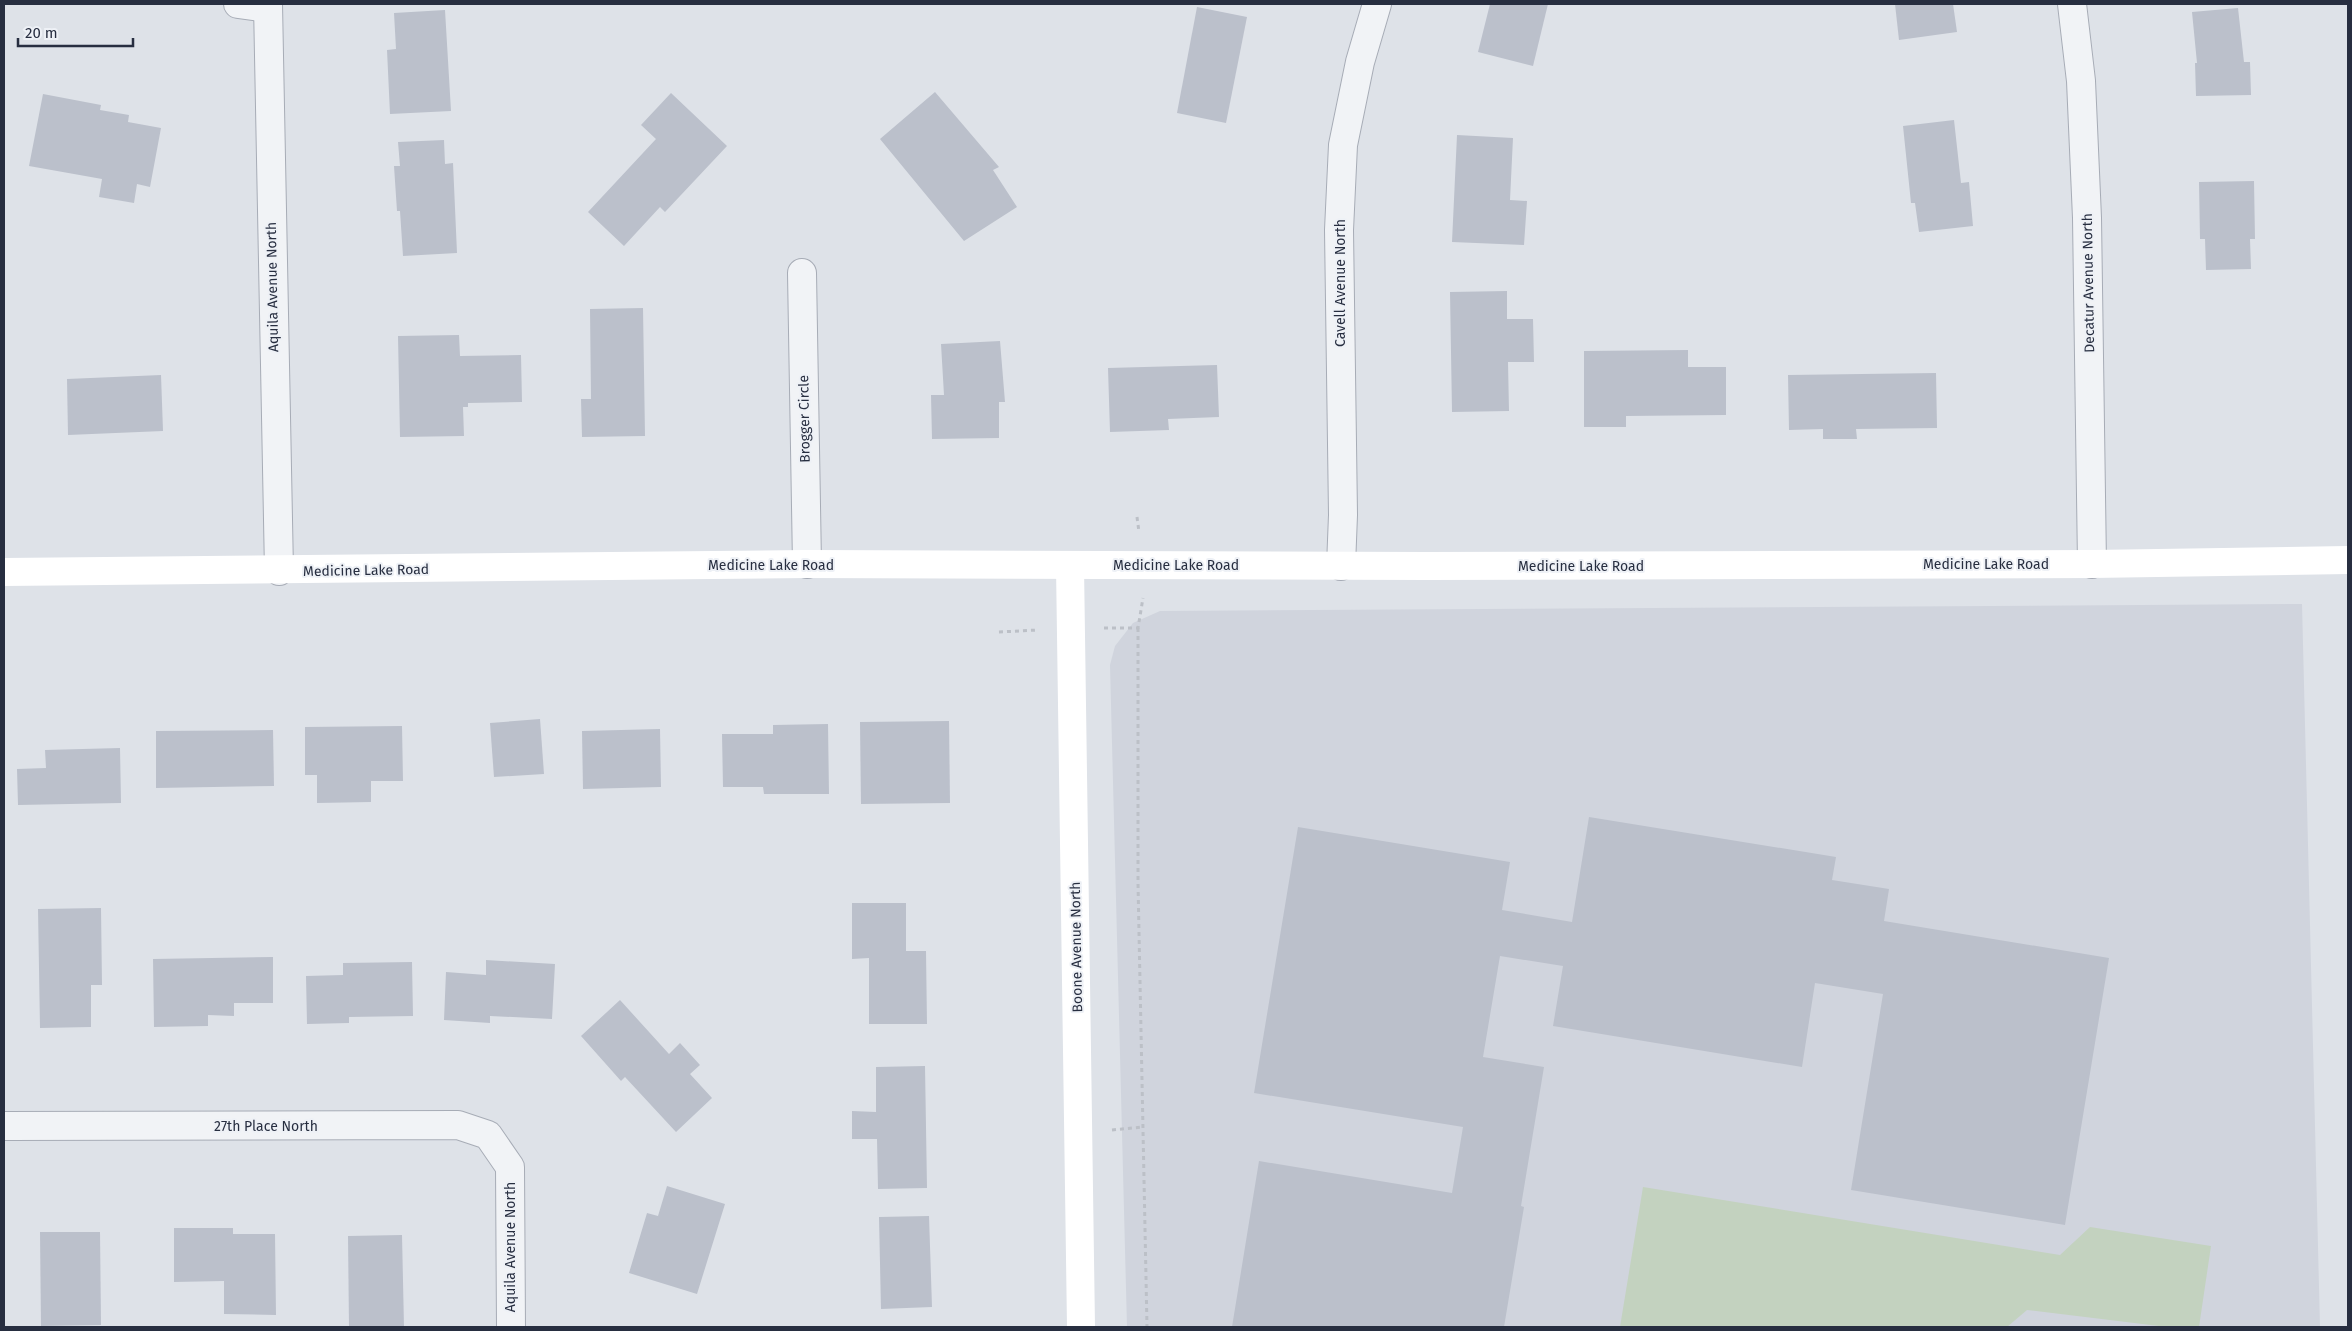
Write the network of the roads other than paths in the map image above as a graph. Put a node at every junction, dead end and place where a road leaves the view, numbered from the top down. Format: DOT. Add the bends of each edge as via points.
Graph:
graph roads {
  1 [pos="238,4"];
  2 [pos="1377,4"];
  3 [pos="2072,4"];
  4 [pos="267,6"];
  5 [pos="802,273"];
  6 [pos="2348,560"];
  7 [pos="807,564"];
  8 [pos="2092,564"];
  9 [pos="1070,566"];
  10 [pos="1341,566"];
  11 [pos="279,571"];
  12 [pos="4,572"];
  13 [pos="4,1126"];
  14 [pos="510,1167"];
  15 [pos="511,1327"];
  16 [pos="1081,1327"];
  1 -- 4 [label="street"];
  2 -- 10 [label="street, Cavell Avenue North" via="1360,62 1343,145 1339,230"];
  3 -- 8 [label="street, Decatur Avenue North" via="2081,81 2087,218"];
  4 -- 11 [label="street, Aquila Avenue North"];
  5 -- 7 [label="street, Brogger Circle"];
  6 -- 8 [label="street, Medicine Lake Road"];
  7 -- 9 [label="street, Medicine Lake Road"];
  7 -- 11 [label="street, Medicine Lake Road"];
  8 -- 10 [label="street, Medicine Lake Road"];
  9 -- 10 [label="street, Medicine Lake Road"];
  9 -- 16 [label="street, Boone Avenue North"];
  11 -- 12 [label="street, Medicine Lake Road"];
  13 -- 14 [label="street, 27th Place North" via="458,1125 488,1135"];
  14 -- 15 [label="street, Aquila Avenue North"];
}
